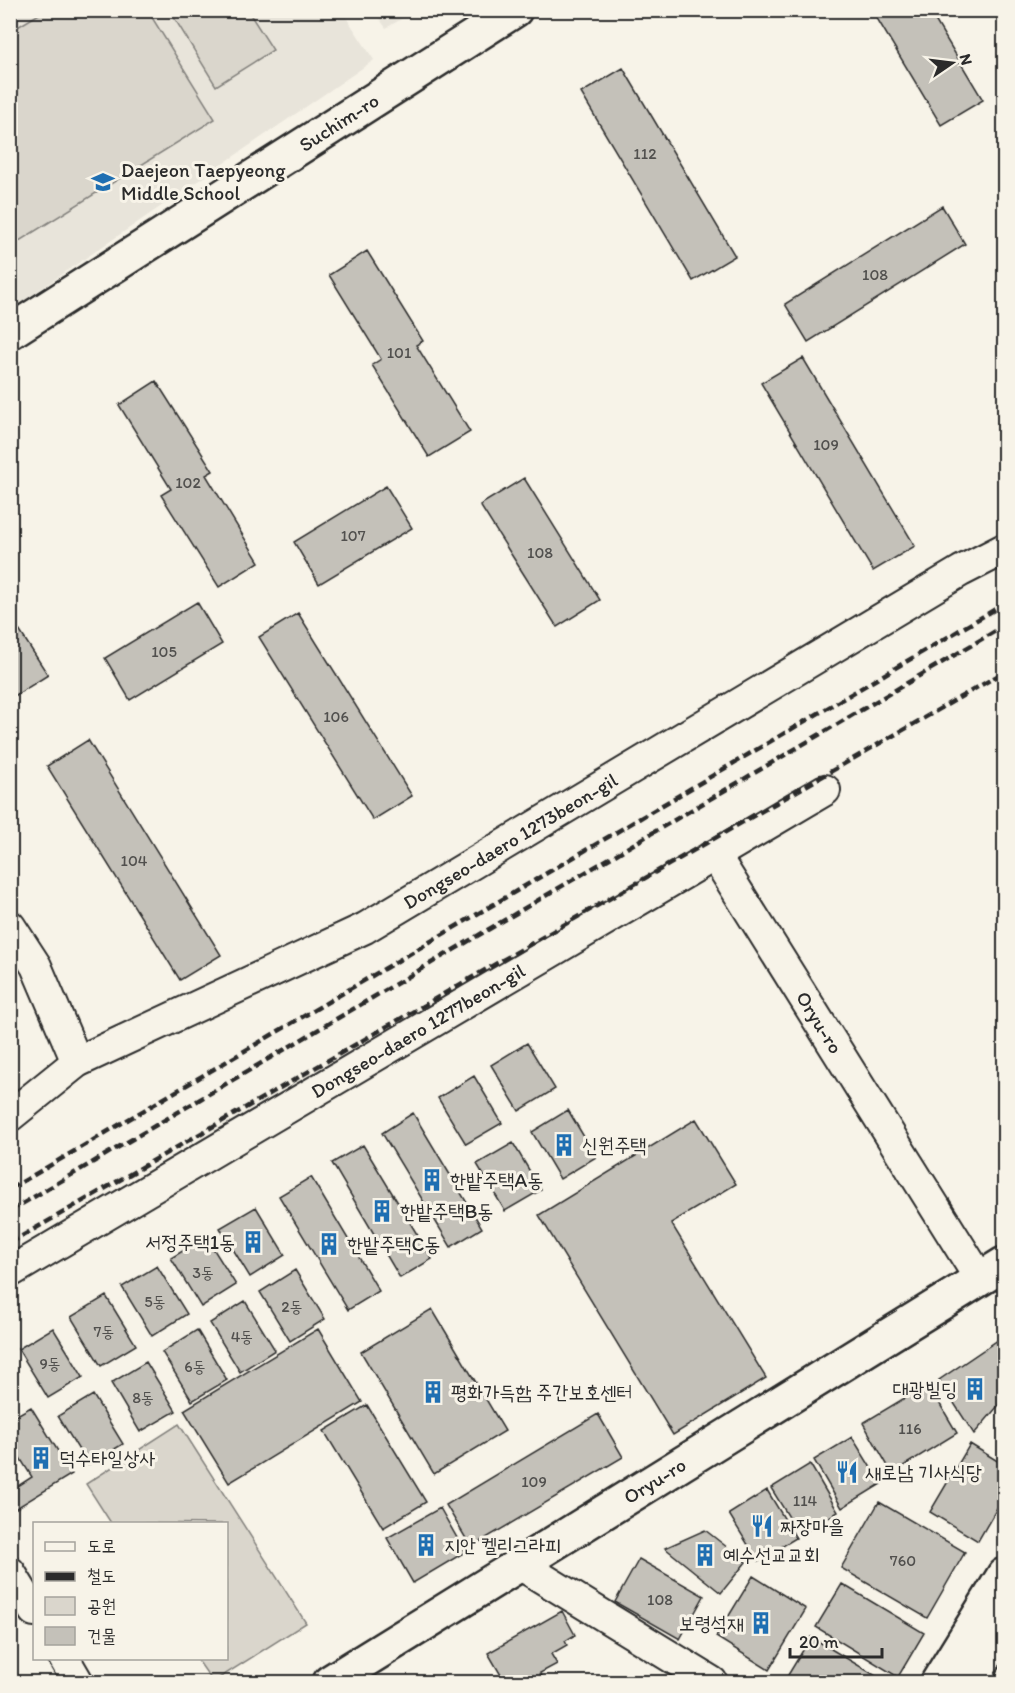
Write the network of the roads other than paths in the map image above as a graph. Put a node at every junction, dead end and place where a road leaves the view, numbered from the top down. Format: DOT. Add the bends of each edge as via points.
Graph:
graph roads {
  1 [pos="514,10"];
  2 [pos="10,332"];
  3 [pos="1005,549"];
  4 [pos="825,790"];
  5 [pos="716,857"];
  6 [pos="10,926"];
  7 [pos="77,1062"];
  8 [pos="10,1116"];
  9 [pos="992,1271"];
  10 [pos="10,1272"];
  11 [pos="521,1565"];
  12 [pos="10,1572"];
  13 [pos="1005,1575"];
  14 [pos="33,1609"];
  15 [pos="1005,1626"];
  16 [pos="65,1660"];
  17 [pos="698,1679"];
  18 [pos="78,1683"];
  19 [pos="330,1683"];
  20 [pos="938,1683"];
  21 [pos="970,1683"];
  1 -- 2 [label="main road, Suchim-ro"];
  3 -- 7 [label="street, Dongseo-daero 1273beon-gil" via="961,571 365,928"];
  4 -- 5 [label="street, Dongseo-daero 1277beon-gil"];
  5 -- 9 [label="street, Oryu-ro"];
  5 -- 10 [label="street, Dongseo-daero 1277beon-gil"];
  6 -- 7 [label="street" via="36,966"];
  7 -- 8 [label="street, Dongseo-daero 1273beon-gil"];
  9 -- 11 [label="main road, Oryu-ro"];
  11 -- 17 [label="street"];
  11 -- 19 [label="main road, Oryu-ro"];
  12 -- 14 [label="street"];
  13 -- 20 [label="main road"];
  15 -- 21 [label="main road"];
  16 -- 18 [label="street"];
}
